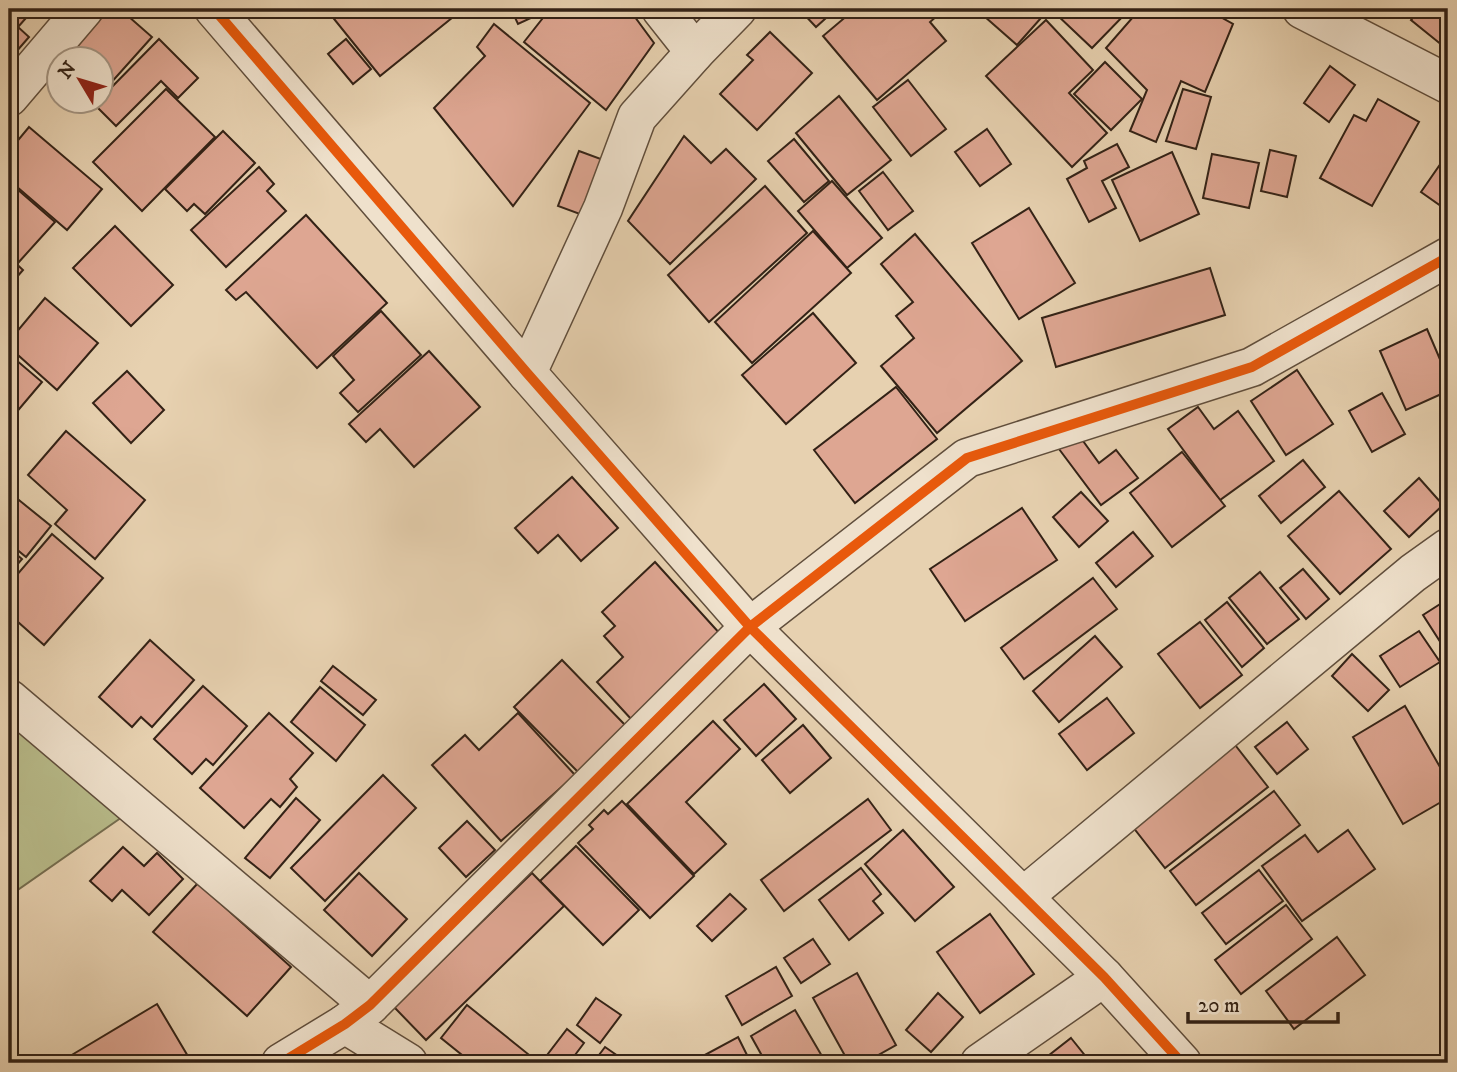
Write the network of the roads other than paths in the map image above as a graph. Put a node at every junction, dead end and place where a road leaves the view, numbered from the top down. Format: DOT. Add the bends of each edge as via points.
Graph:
graph roads {
  1 [pos="84,9"];
  2 [pos="214,9"];
  3 [pos="662,9"];
  4 [pos="737,9"];
  5 [pos="1301,9"];
  6 [pos="695,52"];
  7 [pos="1448,85"];
  8 [pos="9,97"];
  9 [pos="1448,257"];
  10 [pos="527,373"];
  11 [pos="1448,548"];
  12 [pos="750,627"];
  13 [pos="9,699"];
  14 [pos="1023,897"];
  15 [pos="1104,977"];
  16 [pos="357,1014"];
  17 [pos="281,1063"];
  18 [pos="408,1063"];
  19 [pos="980,1063"];
  20 [pos="1182,1063"];
  1 -- 8 [label="street"];
  2 -- 10 [label="street"];
  3 -- 6 [label="street"];
  4 -- 6 [label="street"];
  5 -- 7 [label="street"];
  6 -- 10 [label="street" via="637,117 603,208"];
  9 -- 12 [label="street" via="1252,367 967,458"];
  10 -- 12 [label="street"];
  11 -- 14 [label="street"];
  12 -- 14 [label="street"];
  12 -- 16 [label="street"];
  13 -- 16 [label="street"];
  14 -- 15 [label="street"];
  15 -- 19 [label="street"];
  15 -- 20 [label="street"];
  16 -- 17 [label="street"];
  16 -- 18 [label="street"];
}
